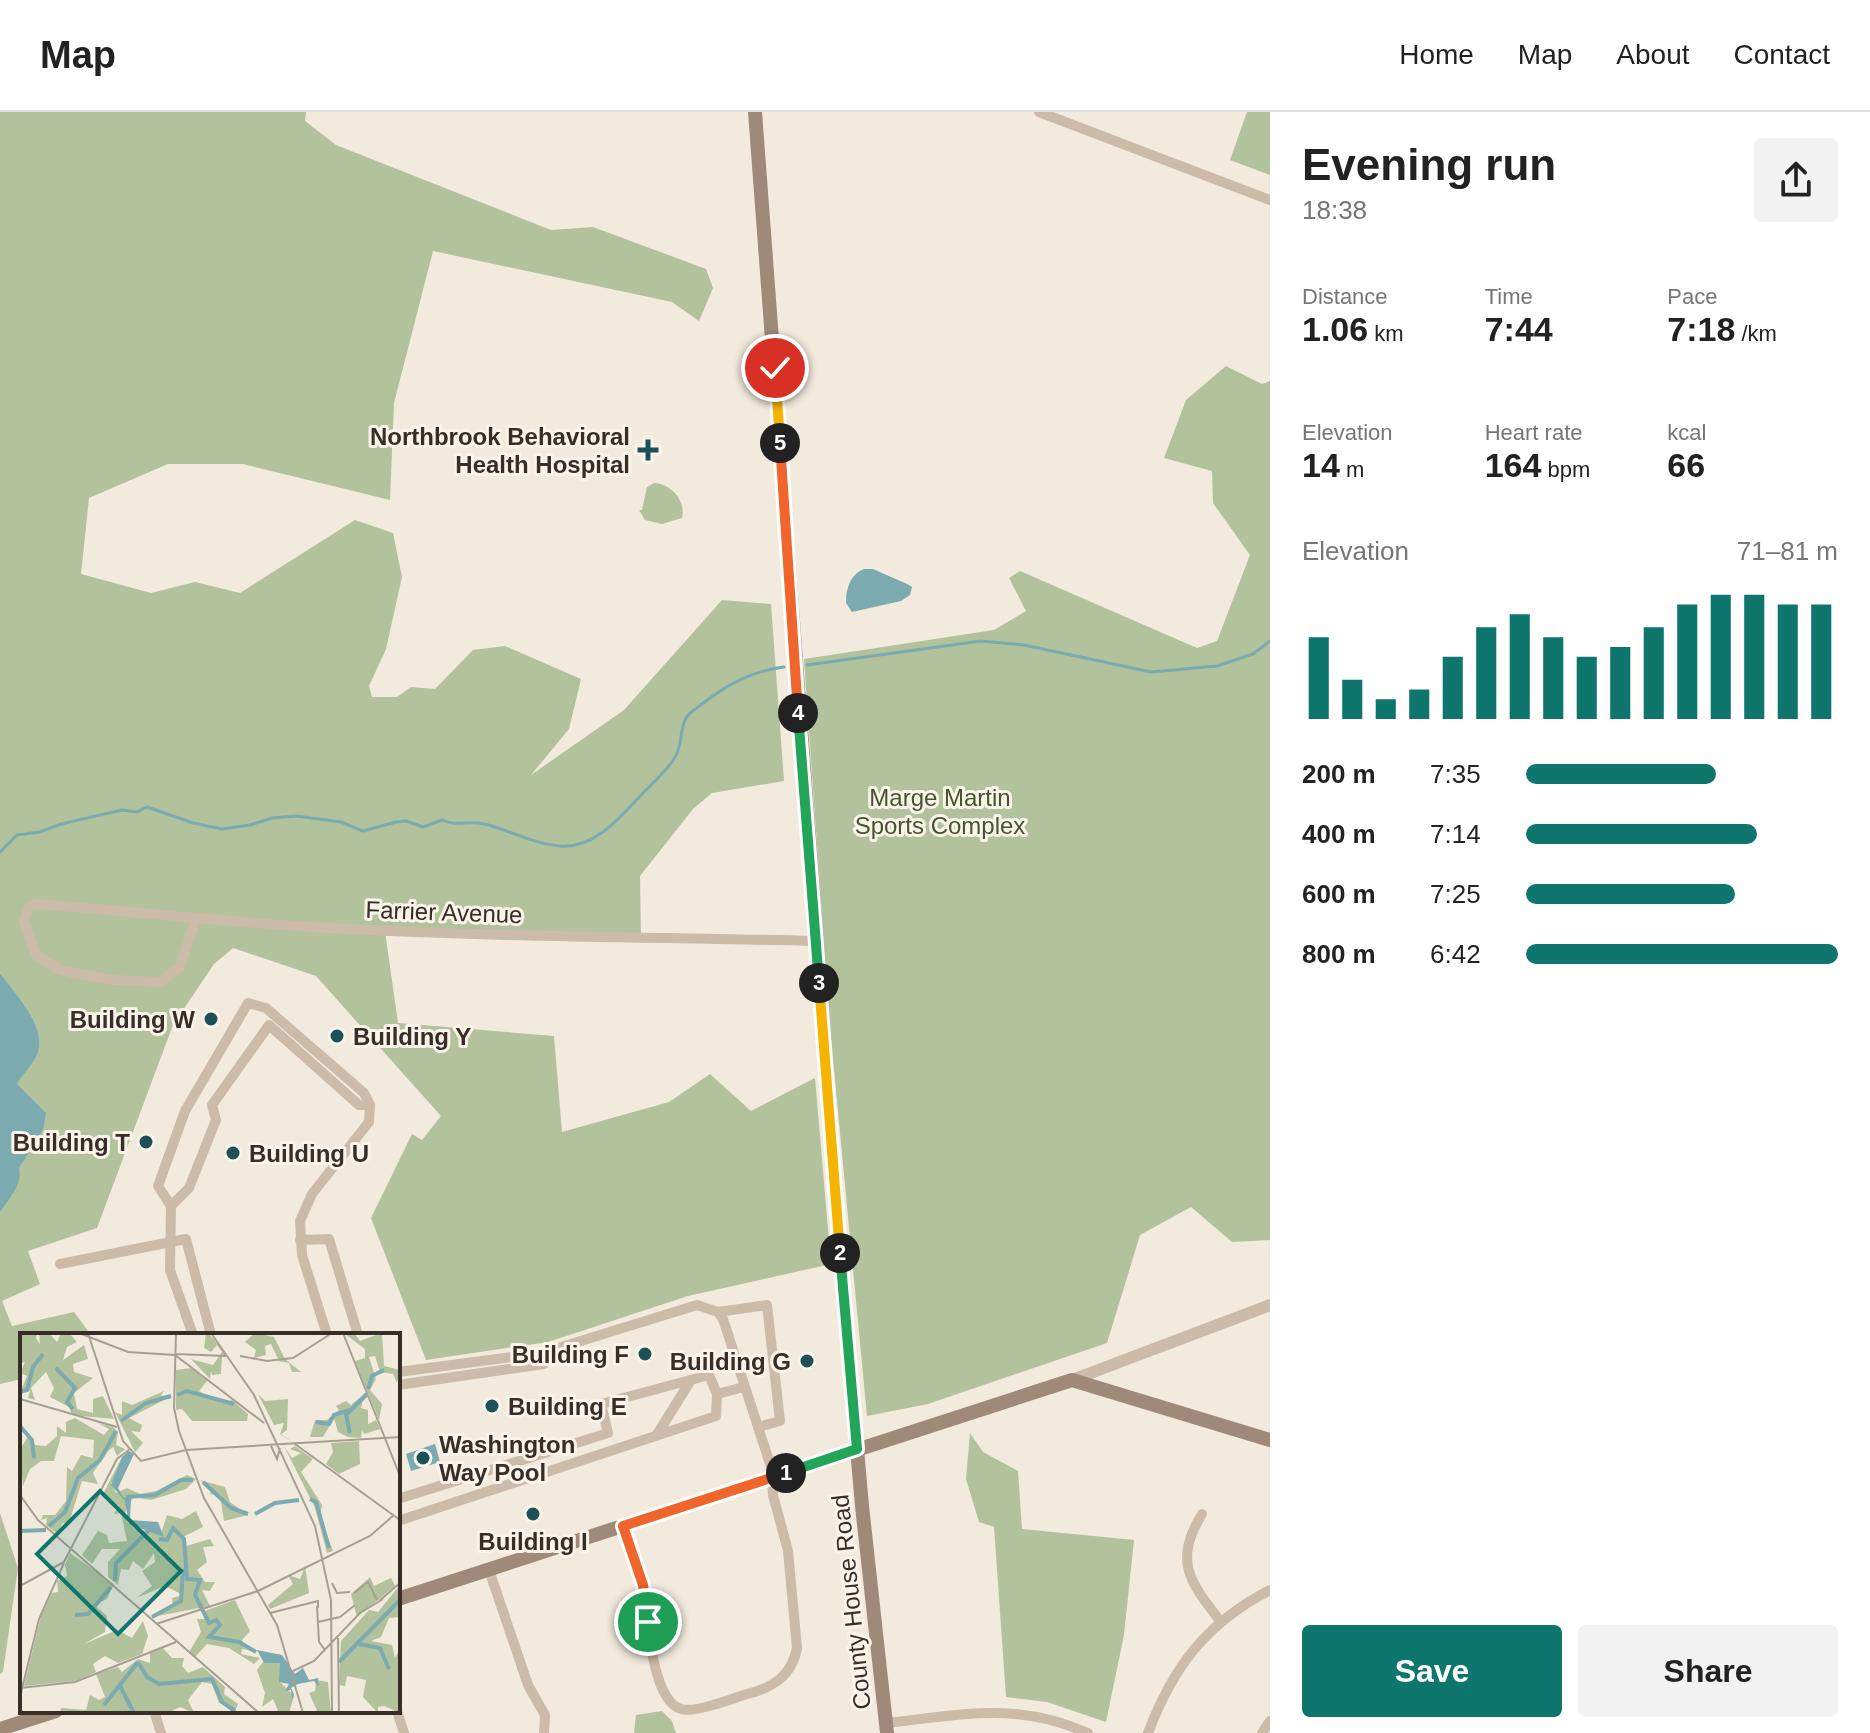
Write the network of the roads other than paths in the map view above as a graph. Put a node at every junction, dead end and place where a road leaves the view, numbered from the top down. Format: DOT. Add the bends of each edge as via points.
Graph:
graph roads {
  1 [pos="755,112"];
  2 [pos="1039,112"];
  3 [pos="1270,200"];
  4 [pos="196,919"];
  5 [pos="815,941"];
  6 [pos="370,1105"];
  7 [pos="171,1206"];
  8 [pos="300,1240"];
  9 [pos="169,1241"];
  10 [pos="60,1264"];
  11 [pos="1270,1305"];
  12 [pos="718,1312"];
  13 [pos="192,1333"];
  14 [pos="210,1333"];
  15 [pos="326,1333"];
  16 [pos="357,1333"];
  17 [pos="542,1353"];
  18 [pos="400,1372"];
  19 [pos="691,1380"];
  20 [pos="1072,1380"];
  21 [pos="400,1385"];
  22 [pos="744,1387"];
  23 [pos="717,1394"];
  24 [pos="758,1427"];
  25 [pos="656,1436"];
  26 [pos="1270,1440"];
  27 [pos="857,1449"];
  28 [pos="501,1467"];
  29 [pos="772,1478"];
  30 [pos="442,1485"];
  31 [pos="506,1485"];
  32 [pos="400,1498"];
  33 [pos="448,1504"];
  34 [pos="1202,1514"];
  35 [pos="400,1520"];
  36 [pos="623,1526"];
  37 [pos="489,1570"];
  38 [pos="1270,1590"];
  39 [pos="400,1598"];
  40 [pos="1221,1622"];
  41 [pos="50,1713"];
  42 [pos="155,1713"];
  43 [pos="398,1713"];
  44 [pos="1270,1721"];
  45 [pos="887,1728"];
  46 [pos="0,1729"];
  47 [pos="161,1733"];
  48 [pos="404,1733"];
  49 [pos="544,1733"];
  50 [pos="1088,1733"];
  51 [pos="1148,1733"];
  52 [pos="1262,1733"];
  1 -- 5 [label="main road, County House Road"];
  2 -- 3 [label="street"];
  4 -- 4 [label="street, Farrier Avenue" via="34,904 24,922 36,955 60,970 160,982 180,967"];
  4 -- 5 [label="street, Farrier Avenue" via="416,932"];
  5 -- 27 [label="main road, County House Road"];
  6 -- 7 [label="street" via="359,1105 269,1025 212,1105 216,1120 189,1188"];
  6 -- 7 [label="street" via="364,1093 266,1008 248,1003 185,1111 158,1186"];
  6 -- 8 [label="street" via="369,1122 302,1211"];
  7 -- 9 [label="street"];
  8 -- 15 [label="street"];
  8 -- 16 [label="street" via="329,1239"];
  9 -- 10 [label="street"];
  9 -- 13 [label="street" via="170,1270"];
  9 -- 14 [label="street" via="186,1239"];
  11 -- 20 [label="street"];
  12 -- 17 [label="street" via="697,1305"];
  12 -- 22 [label="street"];
  12 -- 24 [label="street" via="767,1305 780,1421"];
  17 -- 18 [label="street"];
  17 -- 21 [label="street" via="544,1364"];
  19 -- 23 [label="street" via="709,1375"];
  19 -- 25 [label="street"];
  19 -- 28 [label="street" via="601,1404 608,1433"];
  20 -- 26 [label="main road"];
  20 -- 27 [label="main road"];
  22 -- 23 [label="street"];
  22 -- 24 [label="street"];
  23 -- 25 [label="street" via="716,1416"];
  24 -- 29 [label="street"];
  25 -- 31 [label="street"];
  27 -- 29 [label="main road"];
  27 -- 45 [label="main road, County House Road"];
  28 -- 30 [label="street"];
  28 -- 31 [label="street"];
  29 -- 36 [label="main road"];
  29 -- 36 [label="street" via="787,1543 797,1648 785,1675 764,1690 688,1709 669,1699 660,1683 643,1585"];
  30 -- 32 [label="street"];
  30 -- 33 [label="street"];
  31 -- 33 [label="street"];
  33 -- 35 [label="street"];
  34 -- 40 [label="street" via="1188,1542 1187,1561 1197,1590"];
  36 -- 37 [label="main road"];
  37 -- 39 [label="main road"];
  37 -- 49 [label="street" via="528,1685 545,1715"];
  38 -- 40 [label="street"];
  40 -- 51 [label="street" via="1179,1667"];
  41 -- 46 [label="main road"];
  42 -- 47 [label="street"];
  43 -- 48 [label="street"];
  44 -- 52 [label="street"];
  45 -- 50 [label="street" via="1015,1712 1047,1717"];
}
